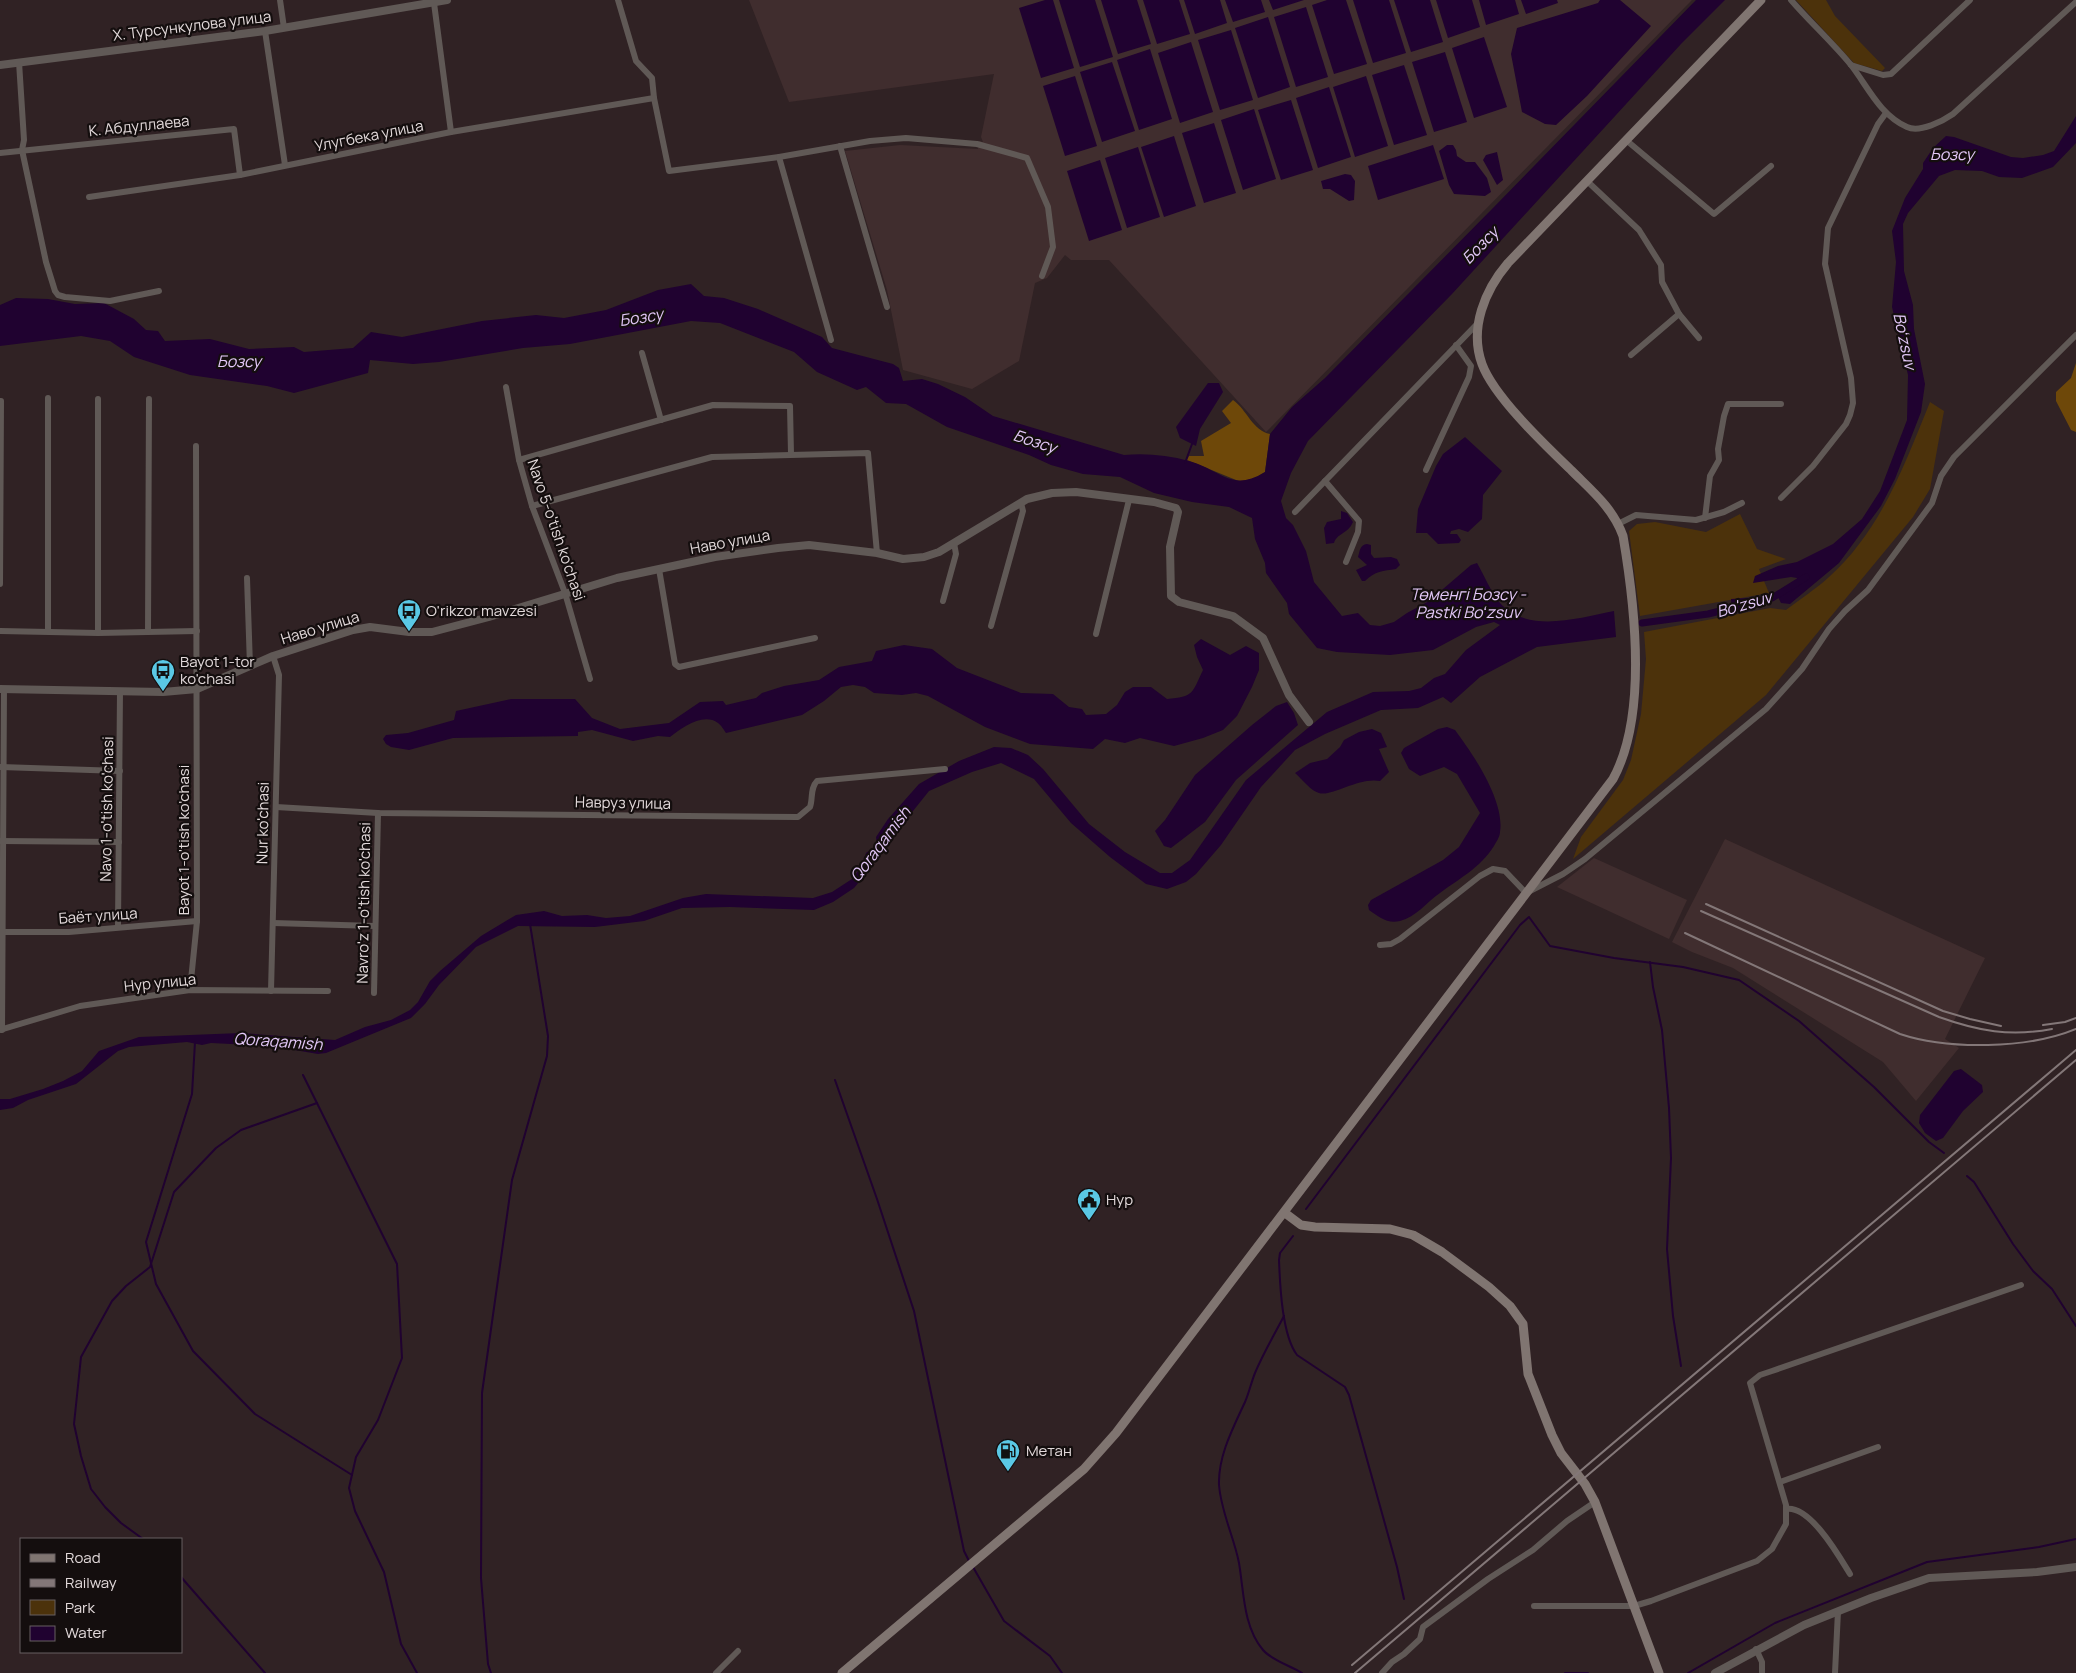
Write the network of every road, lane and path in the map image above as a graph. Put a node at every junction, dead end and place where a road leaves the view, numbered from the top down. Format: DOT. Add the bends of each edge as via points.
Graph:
graph roads {
  1 [pos="280,0"];
  2 [pos="447,0"];
  3 [pos="618,0"];
  4 [pos="1761,0"];
  5 [pos="1791,0"];
  6 [pos="1970,0"];
  7 [pos="423,2"];
  8 [pos="2076,2"];
  9 [pos="434,3"];
  10 [pos="284,28"];
  11 [pos="265,31"];
  12 [pos="19,62"];
  13 [pos="0,65"];
  14 [pos="1851,65"];
  15 [pos="654,98"];
  16 [pos="1886,113"];
  17 [pos="451,132"];
  18 [pos="1626,140"];
  19 [pos="840,146"];
  20 [pos="22,150"];
  21 [pos="0,153"];
  22 [pos="779,157"];
  23 [pos="285,164"];
  24 [pos="1771,166"];
  25 [pos="240,175"];
  26 [pos="1586,181"];
  27 [pos="89,197"];
  28 [pos="1042,276"];
  29 [pos="159,292"];
  30 [pos="887,307"];
  31 [pos="1679,314"];
  32 [pos="1479,322"];
  33 [pos="2076,335"];
  34 [pos="1699,338"];
  35 [pos="831,340"];
  36 [pos="1456,345"];
  37 [pos="642,353"];
  38 [pos="1631,355"];
  39 [pos="506,387"];
  40 [pos="48,398"];
  41 [pos="98,399"];
  42 [pos="149,399"];
  43 [pos="1,401"];
  44 [pos="1781,404"];
  45 [pos="661,420"];
  46 [pos="196,446"];
  47 [pos="791,454"];
  48 [pos="519,460"];
  49 [pos="1426,470"];
  50 [pos="1325,481"];
  51 [pos="1781,498"];
  52 [pos="1129,500"];
  53 [pos="1021,503"];
  54 [pos="1742,503"];
  55 [pos="532,506"];
  56 [pos="1295,512"];
  57 [pos="1705,518"];
  58 [pos="1618,524"];
  59 [pos="954,543"];
  60 [pos="877,553"];
  61 [pos="1346,562"];
  62 [pos="659,569"];
  63 [pos="247,578"];
  64 [pos="0,584"];
  65 [pos="565,592"];
  66 [pos="943,601"];
  67 [pos="991,626"];
  68 [pos="0,631"];
  69 [pos="48,631"];
  70 [pos="197,631"];
  71 [pos="148,632"];
  72 [pos="98,633"];
  73 [pos="1096,634"];
  74 [pos="815,638"];
  75 [pos="273,656"];
  76 [pos="250,666"];
  77 [pos="590,678"];
  78 [pos="2,689"];
  79 [pos="197,689"];
  80 [pos="120,691"];
  81 [pos="1309,722"];
  82 [pos="2,767"];
  83 [pos="945,769"];
  84 [pos="120,771"];
  85 [pos="276,807"];
  86 [pos="378,814"];
  87 [pos="1,841"];
  88 [pos="119,842"];
  89 [pos="1526,893"];
  90 [pos="197,922"];
  91 [pos="273,923"];
  92 [pos="376,926"];
  93 [pos="118,927"];
  94 [pos="1,932"];
  95 [pos="1380,945"];
  96 [pos="190,990"];
  97 [pos="328,990"];
  98 [pos="271,992"];
  99 [pos="374,993"];
  100 [pos="1,1030"];
  101 [pos="1285,1213"];
  102 [pos="1301,1225"];
  103 [pos="1274,1227"];
  104 [pos="2021,1285"];
  105 [pos="1878,1447"];
  106 [pos="1780,1482"];
  107 [pos="1595,1502"];
  108 [pos="1786,1509"];
  109 [pos="2076,1569"];
  110 [pos="1850,1574"];
  111 [pos="1534,1606"];
  112 [pos="1634,1606"];
  113 [pos="1838,1611"];
  114 [pos="1756,1649"];
  115 [pos="738,1651"];
  116 [pos="1658,1672"];
  117 [pos="716,1673"];
  118 [pos="842,1673"];
  119 [pos="1382,1673"];
  120 [pos="1714,1673"];
  121 [pos="1762,1673"];
  122 [pos="1835,1673"];
  1 -- 10 [label="street"];
  2 -- 9 [label="street, Х. Турсункулова улица"];
  3 -- 15 [label="street" via="636,61 652,78"];
  4 -- 18 [label="main road"];
  5 -- 14 [label="street"];
  6 -- 14 [label="street" via="1891,74 1883,75"];
  7 -- 9 [label="street, Х. Турсункулова улица"];
  7 -- 10 [label="street, Х. Турсункулова улица"];
  8 -- 16 [label="street" via="1960,109 1945,119 1916,129 1908,128"];
  9 -- 17 [label="street"];
  10 -- 11 [label="street, Х. Турсункулова улица"];
  11 -- 12 [label="street, Х. Турсункулова улица"];
  11 -- 23 [label="street"];
  12 -- 13 [label="street, Х. Турсункулова улица"];
  12 -- 20 [label="street"];
  14 -- 16 [label="street"];
  15 -- 17 [label="street, Улугбека улица"];
  15 -- 22 [label="street" via="669,171"];
  16 -- 51 [label="street" via="1828,228 1825,264 1851,378 1853,403 1850,415 1813,466"];
  17 -- 23 [label="street, Улугбека улица"];
  18 -- 24 [label="street" via="1714,214"];
  18 -- 26 [label="main road"];
  19 -- 22 [label="street"];
  19 -- 28 [label="street" via="906,138 977,144 1027,158 1048,207 1053,247"];
  19 -- 30 [label="street"];
  20 -- 21 [label="street, К. Абдуллаева"];
  20 -- 25 [label="street, К. Абдуллаева" via="234,129"];
  20 -- 29 [label="street" via="46,262 58,295 110,301"];
  22 -- 35 [label="street"];
  23 -- 25 [label="street, Улугбека улица"];
  25 -- 27 [label="street, Улугбека улица"];
  26 -- 31 [label="street" via="1639,230 1661,265 1662,282"];
  26 -- 32 [label="main road" via="1500,272 1487,292"];
  31 -- 34 [label="street"];
  31 -- 38 [label="street"];
  32 -- 36 [label="street"];
  32 -- 58 [label="main road" via="1481,359 1492,383 1552,452 1607,506"];
  33 -- 89 [label="street" via="1965,444 1942,476 1932,503 1868,590 1845,610 1802,669 1766,709 1585,859"];
  36 -- 49 [label="street" via="1470,366 1470,377"];
  36 -- 50 [label="street"];
  37 -- 45 [label="street"];
  39 -- 48 [label="street, Navo 5-o'tish ko'chasi"];
  40 -- 69 [label="street"];
  41 -- 72 [label="street"];
  42 -- 71 [label="street"];
  43 -- 64 [label="street"];
  44 -- 57 [label="street" via="1728,404 1718,460 1710,476"];
  45 -- 47 [label="street" via="713,405 790,406"];
  45 -- 48 [label="street"];
  46 -- 70 [label="street, Bayot 1-o'tish ko'chasi"];
  47 -- 55 [label="street" via="712,457"];
  47 -- 60 [label="street" via="868,453"];
  48 -- 55 [label="street, Navo 5-o'tish ko'chasi"];
  50 -- 56 [label="street"];
  50 -- 61 [label="street" via="1359,521"];
  52 -- 53 [label="street, Наво улица" via="1076,492 1052,493"];
  52 -- 73 [label="street"];
  52 -- 81 [label="street, Наво улица" via="1154,502 1178,510 1170,548 1171,596 1179,602 1233,616 1262,638 1289,695"];
  53 -- 59 [label="street, Наво улица"];
  53 -- 67 [label="street" via="1023,511"];
  54 -- 57 [label="street"];
  55 -- 65 [label="street, Navo 5-o'tish ko'chasi"];
  57 -- 58 [label="street" via="1636,515"];
  58 -- 89 [label="main road" via="1626,556 1635,640 1627,744 1608,786"];
  59 -- 60 [label="street, Наво улица" via="924,557 903,558"];
  59 -- 66 [label="street" via="956,554"];
  60 -- 62 [label="street, Наво улица" via="809,545 715,557"];
  62 -- 65 [label="street, Наво улица"];
  62 -- 74 [label="street" via="675,664 679,667"];
  63 -- 76 [label="street"];
  65 -- 75 [label="street, Наво улица" via="432,632 370,627"];
  65 -- 77 [label="street, Navo 5-o'tish ko'chasi"];
  68 -- 69 [label="street"];
  69 -- 72 [label="street"];
  70 -- 71 [label="street"];
  70 -- 79 [label="street, Bayot 1-o'tish ko'chasi"];
  71 -- 72 [label="street"];
  75 -- 76 [label="street, Наво улица"];
  75 -- 85 [label="street, Nur ko'chasi" via="279,675"];
  76 -- 79 [label="street, Наво улица"];
  78 -- 80 [label="street, Наво улица"];
  78 -- 82 [label="street"];
  79 -- 80 [label="street, Наво улица"];
  79 -- 90 [label="street, Bayot 1-o'tish ko'chasi"];
  80 -- 84 [label="street, Navo 1-o'tish ko'chasi"];
  82 -- 84 [label="street"];
  82 -- 87 [label="street"];
  83 -- 86 [label="street, Навруз улица" via="817,781 810,808 798,817"];
  84 -- 88 [label="street, Navo 1-o'tish ko'chasi"];
  85 -- 86 [label="street, Навруз улица"];
  85 -- 91 [label="street, Nur ko'chasi"];
  86 -- 92 [label="street, Navro'z 1-o'tish ko'chasi"];
  87 -- 88 [label="street"];
  87 -- 94 [label="street"];
  88 -- 93 [label="street, Navo 1-o'tish ko'chasi"];
  89 -- 95 [label="street" via="1505,872 1494,869 1480,876 1400,939"];
  89 -- 101 [label="main road"];
  90 -- 93 [label="street, Баёт улица"];
  90 -- 96 [label="street, Bayot 1-o'tish ko'chasi"];
  91 -- 92 [label="street"];
  91 -- 98 [label="street, Nur ko'chasi"];
  92 -- 99 [label="street, Navro'z 1-o'tish ko'chasi"];
  93 -- 94 [label="street, Баёт улица" via="69,932"];
  94 -- 100 [label="street"];
  96 -- 98 [label="street, Нур улица"];
  96 -- 100 [label="street, Нур улица" via="80,1006"];
  97 -- 98 [label="street, Нур улица"];
  101 -- 102 [label="main road"];
  101 -- 103 [label="main road"];
  102 -- 103 [label="main road" via="1285,1223"];
  102 -- 107 [label="main road" via="1390,1230 1413,1235 1442,1252 1510,1306 1523,1324 1528,1374 1552,1435"];
  103 -- 118 [label="main road" via="1145,1397 1084,1469"];
  104 -- 106 [label="street" via="1837,1347 1760,1375 1750,1383"];
  105 -- 106 [label="street"];
  106 -- 108 [label="street"];
  107 -- 112 [label="main road"];
  107 -- 119 [label="street" via="1423,1628 1420,1639"];
  108 -- 110 [label="street" via="1795,1508 1821,1532"];
  108 -- 112 [label="street" via="1786,1524 1772,1549 1757,1561"];
  109 -- 113 [label="street" via="1929,1578"];
  111 -- 112 [label="street"];
  112 -- 116 [label="main road"];
  113 -- 114 [label="street"];
  113 -- 122 [label="street"];
  114 -- 120 [label="street"];
  114 -- 121 [label="street" via="1762,1662"];
  115 -- 117 [label="street"];
}
